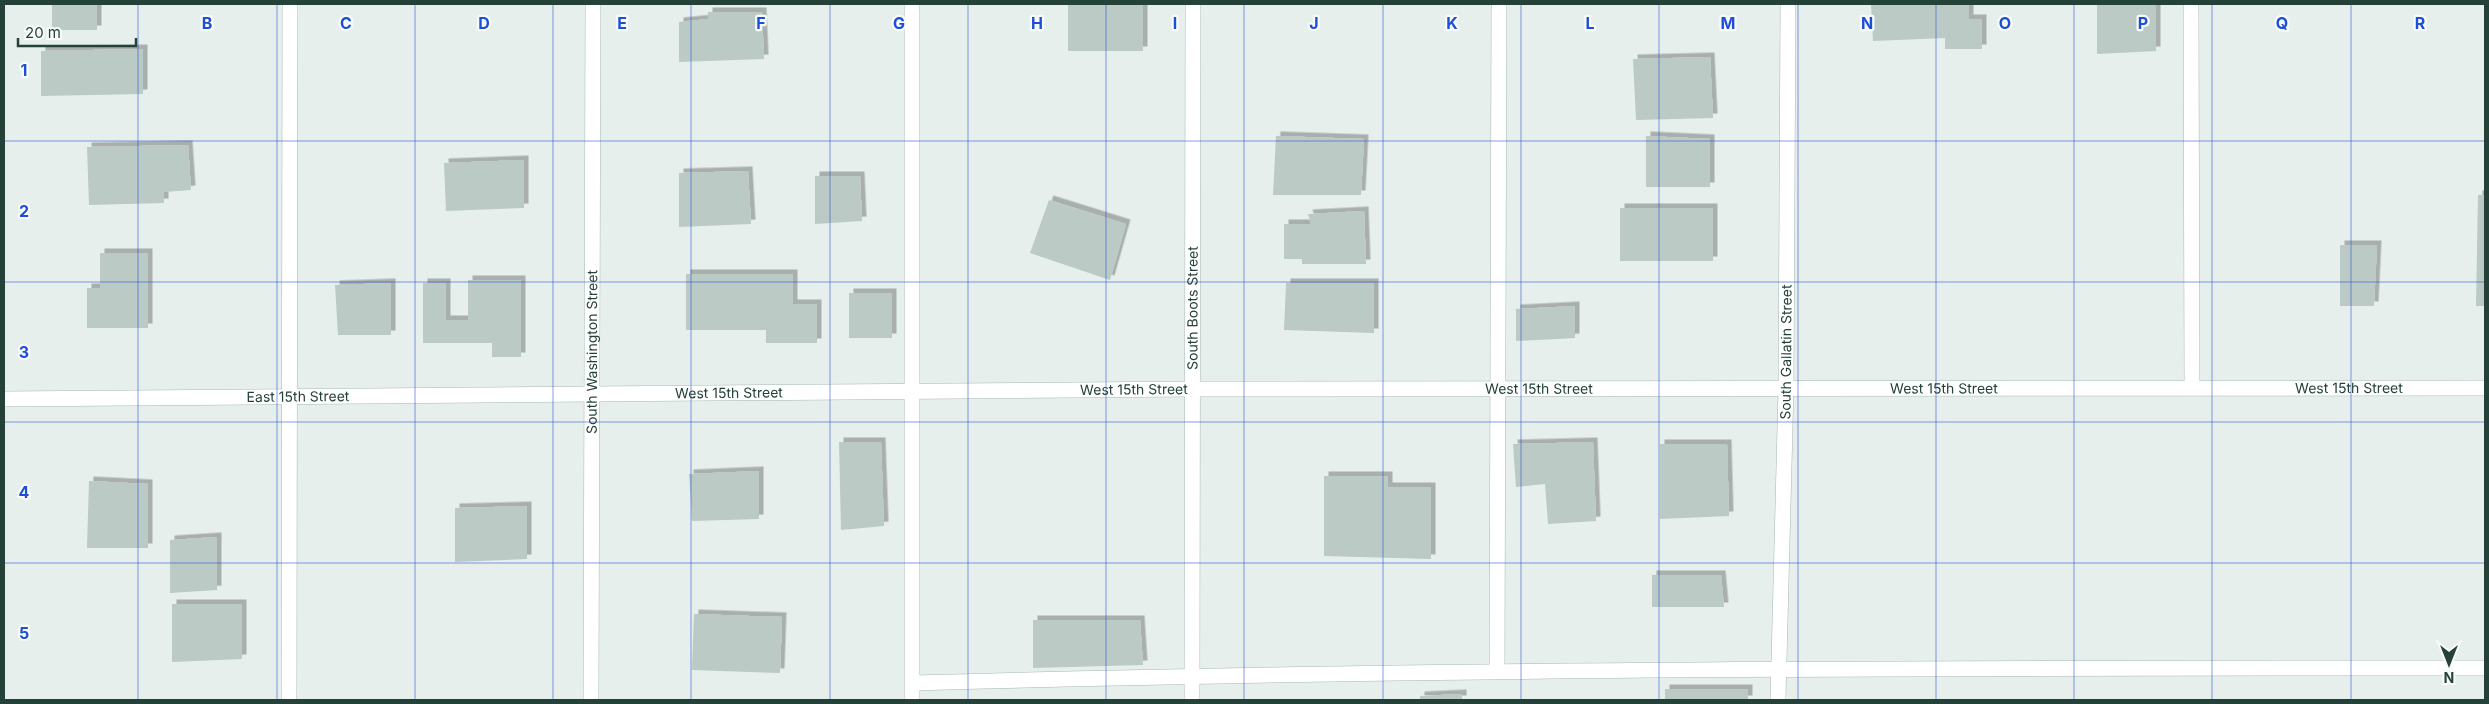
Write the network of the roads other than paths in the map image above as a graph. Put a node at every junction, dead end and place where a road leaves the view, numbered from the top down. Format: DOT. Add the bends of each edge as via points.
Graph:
graph roads {
  1 [pos="290,4"];
  2 [pos="593,4"];
  3 [pos="912,4"];
  4 [pos="1193,4"];
  5 [pos="1499,4"];
  6 [pos="1788,4"];
  7 [pos="2191,4"];
  8 [pos="1497,388"];
  9 [pos="1786,388"];
  10 [pos="2192,388"];
  11 [pos="2485,388"];
  12 [pos="1193,389"];
  13 [pos="914,392"];
  14 [pos="592,395"];
  15 [pos="291,397"];
  16 [pos="4,399"];
  17 [pos="1779,668"];
  18 [pos="2485,668"];
  19 [pos="1497,672"];
  20 [pos="1192,675"];
  21 [pos="912,683"];
  22 [pos="289,700"];
  23 [pos="591,700"];
  24 [pos="912,700"];
  25 [pos="1192,700"];
  26 [pos="1778,700"];
  1 -- 15 [label="street"];
  2 -- 14 [label="street, South Washington Street"];
  3 -- 13 [label="street"];
  4 -- 12 [label="street, South Boots Street"];
  5 -- 8 [label="street"];
  6 -- 9 [label="street, South Gallatin Street"];
  7 -- 10 [label="street"];
  8 -- 9 [label="street, West 15th Street"];
  8 -- 12 [label="street, West 15th Street"];
  8 -- 19 [label="street"];
  9 -- 10 [label="street, West 15th Street"];
  9 -- 17 [label="street, South Gallatin Street"];
  10 -- 11 [label="street, West 15th Street"];
  12 -- 13 [label="street, West 15th Street"];
  12 -- 20 [label="street, South Boots Street"];
  13 -- 14 [label="street, West 15th Street"];
  13 -- 21 [label="street"];
  14 -- 15 [label="street, East 15th Street"];
  14 -- 23 [label="street, South Washington Street"];
  15 -- 16 [label="street, East 15th Street"];
  15 -- 22 [label="street"];
  17 -- 18 [label="street"];
  17 -- 19 [label="street"];
  17 -- 26 [label="street, South Gallatin Street"];
  19 -- 20 [label="street"];
  20 -- 21 [label="street"];
  20 -- 25 [label="street, South Boots Street"];
  21 -- 24 [label="street"];
}
